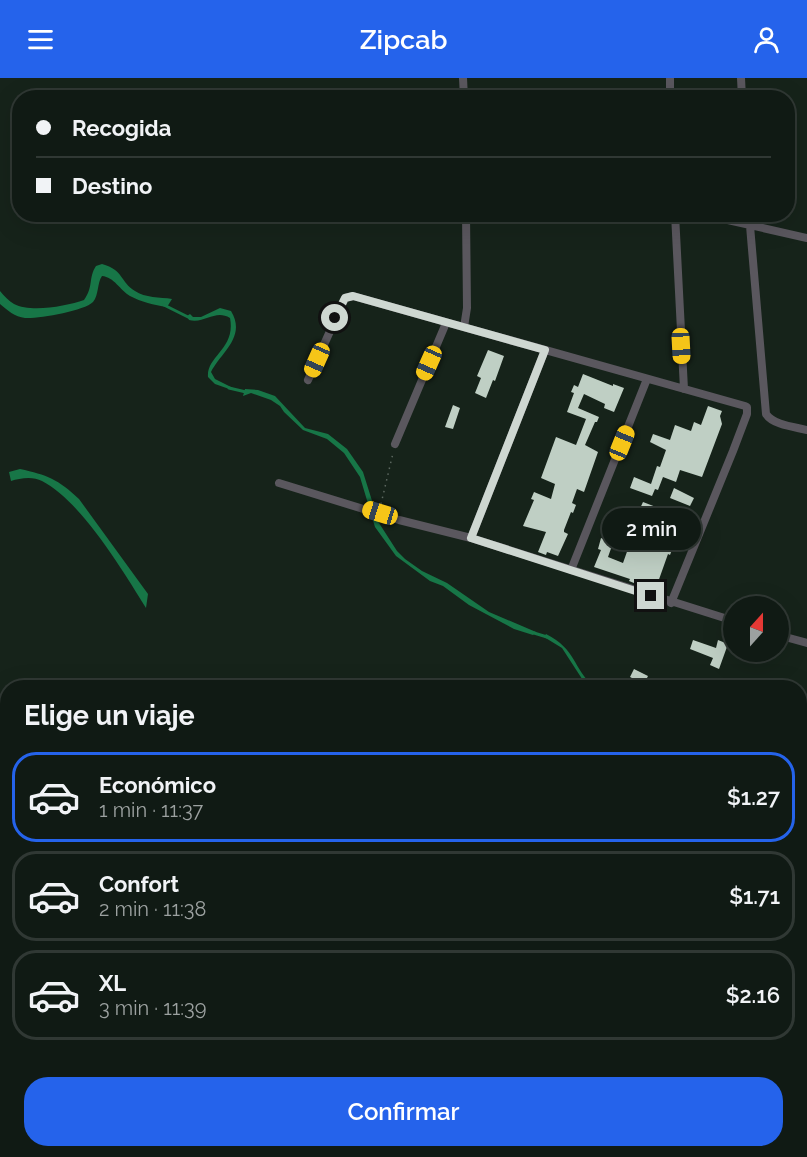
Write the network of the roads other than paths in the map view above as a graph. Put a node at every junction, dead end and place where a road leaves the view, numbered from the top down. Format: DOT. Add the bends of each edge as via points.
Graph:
graph roads {
  1 [pos="466,222"];
  2 [pos="675,222"];
  3 [pos="739,222"];
  4 [pos="749,224"];
  5 [pos="807,238"];
  6 [pos="446,323"];
  7 [pos="464,327"];
  8 [pos="545,350"];
  9 [pos="647,379"];
  10 [pos="308,380"];
  11 [pos="684,389"];
  12 [pos="807,430"];
  13 [pos="395,444"];
  14 [pos="279,483"];
  15 [pos="471,538"];
  16 [pos="571,570"];
  17 [pos="670,603"];
  18 [pos="723,618"];
  19 [pos="789,637"];
  20 [pos="807,643"];
  1 -- 7 [label="street"];
  2 -- 11 [label="street"];
  3 -- 4 [label="street"];
  4 -- 5 [label="street"];
  4 -- 12 [label="street" via="766,414 774,421"];
  6 -- 7 [label="street"];
  6 -- 10 [label="street" via="353,296 345,298"];
  6 -- 13 [label="street"];
  7 -- 8 [label="street"];
  8 -- 9 [label="street"];
  8 -- 15 [label="street"];
  9 -- 11 [label="street"];
  9 -- 16 [label="street"];
  11 -- 17 [label="street" via="742,404 748,410"];
  14 -- 15 [label="street"];
  15 -- 16 [label="street"];
  16 -- 17 [label="street"];
  17 -- 18 [label="street"];
  19 -- 20 [label="street"];
}
